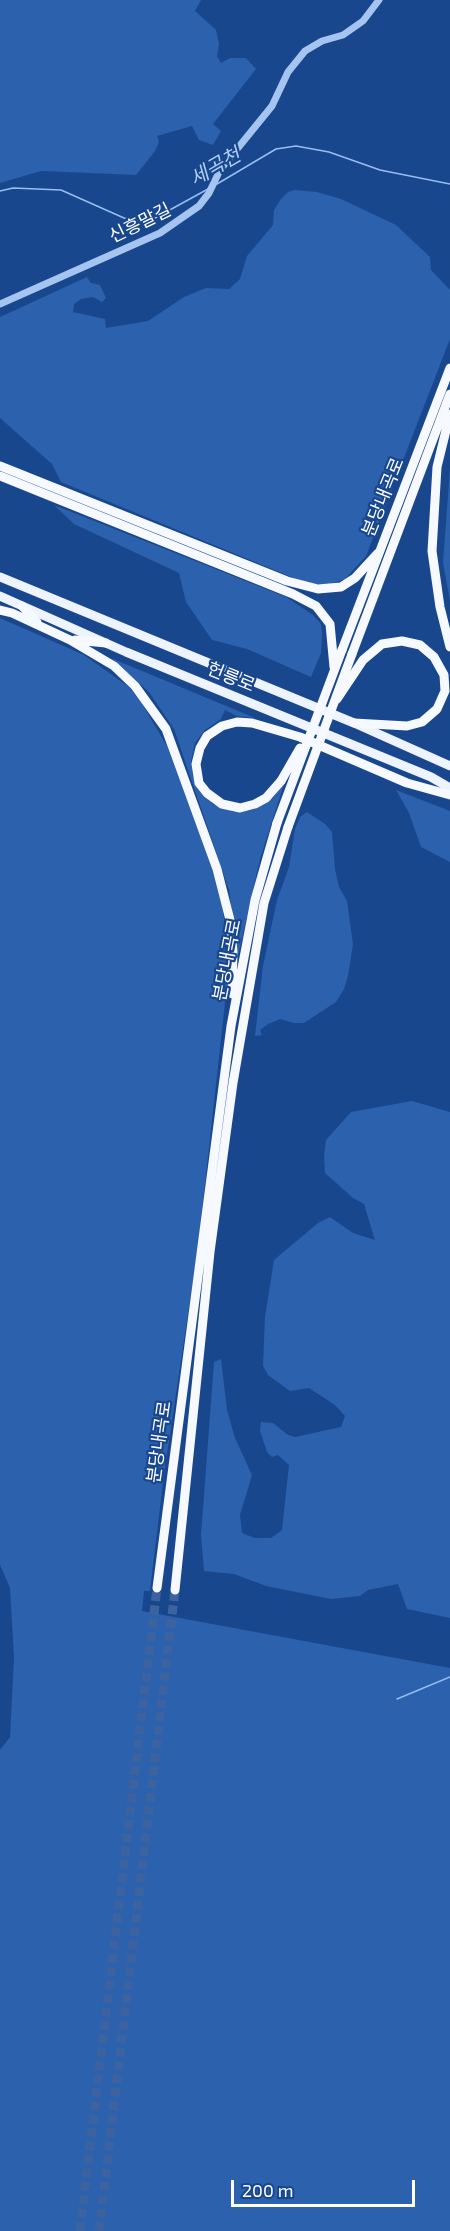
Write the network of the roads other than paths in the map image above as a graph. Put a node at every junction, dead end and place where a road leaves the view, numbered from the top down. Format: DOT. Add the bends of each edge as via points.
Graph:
graph roads {
  1 [pos="379,0"];
  2 [pos="0,304"];
  3 [pos="450,368"];
  4 [pos="450,394"];
  5 [pos="450,414"];
  6 [pos="0,466"];
  7 [pos="0,476"];
  8 [pos="142,528"];
  9 [pos="378,553"];
  10 [pos="0,577"];
  11 [pos="0,597"];
  12 [pos="22,606"];
  13 [pos="0,610"];
  14 [pos="42,627"];
  15 [pos="70,640"];
  16 [pos="106,643"];
  17 [pos="450,647"];
  18 [pos="337,648"];
  19 [pos="336,701"];
  20 [pos="354,723"];
  21 [pos="305,735"];
  22 [pos="450,766"];
  23 [pos="450,788"];
  24 [pos="450,795"];
  25 [pos="231,1026"];
  26 [pos="157,1588"];
  27 [pos="175,1590"];
  1 -- 2 [label="street, 신흥말길" via="353,28 305,51 288,72 272,106 220,170 199,206 160,232"];
  3 -- 9 [label="highway, 분당내곡로"];
  4 -- 19 [label="highway, 분당내곡로, bridge"];
  5 -- 17 [label="highway" via="436,467 432,551"];
  6 -- 8 [label="highway"];
  7 -- 8 [label="highway"];
  8 -- 9 [label="highway" via="318,589 341,587"];
  8 -- 18 [label="highway" via="316,606 330,624"];
  9 -- 18 [label="highway, 분당내곡로"];
  10 -- 20 [label="main road, 헌릉로"];
  11 -- 12 [label="main road, 헌릉로"];
  12 -- 14 [label="highway"];
  12 -- 16 [label="main road, 헌릉로"];
  13 -- 14 [label="highway"];
  14 -- 15 [label="highway"];
  15 -- 16 [label="highway"];
  15 -- 25 [label="highway" via="95,653 135,686 166,729 213,859 230,920 234,952"];
  16 -- 23 [label="main road, 헌릉로"];
  18 -- 21 [label="highway, 분당내곡로, bridge" via="334,667"];
  19 -- 20 [label="highway" via="363,660 382,644 402,640 420,645 434,657 444,675 445,691 437,709 422,722 407,726"];
  19 -- 27 [label="highway, 분당내곡로, bridge" via="264,903 236,1061 210,1252"];
  20 -- 22 [label="main road, 헌릉로"];
  21 -- 21 [label="highway, bridge" via="276,787 252,805 235,807 218,802 204,789 196,772 202,744 226,724 252,723"];
  21 -- 24 [label="highway" via="407,783"];
  21 -- 25 [label="highway, 분당내곡로, bridge" via="255,900"];
  25 -- 26 [label="highway, 분당내곡로"];
}
